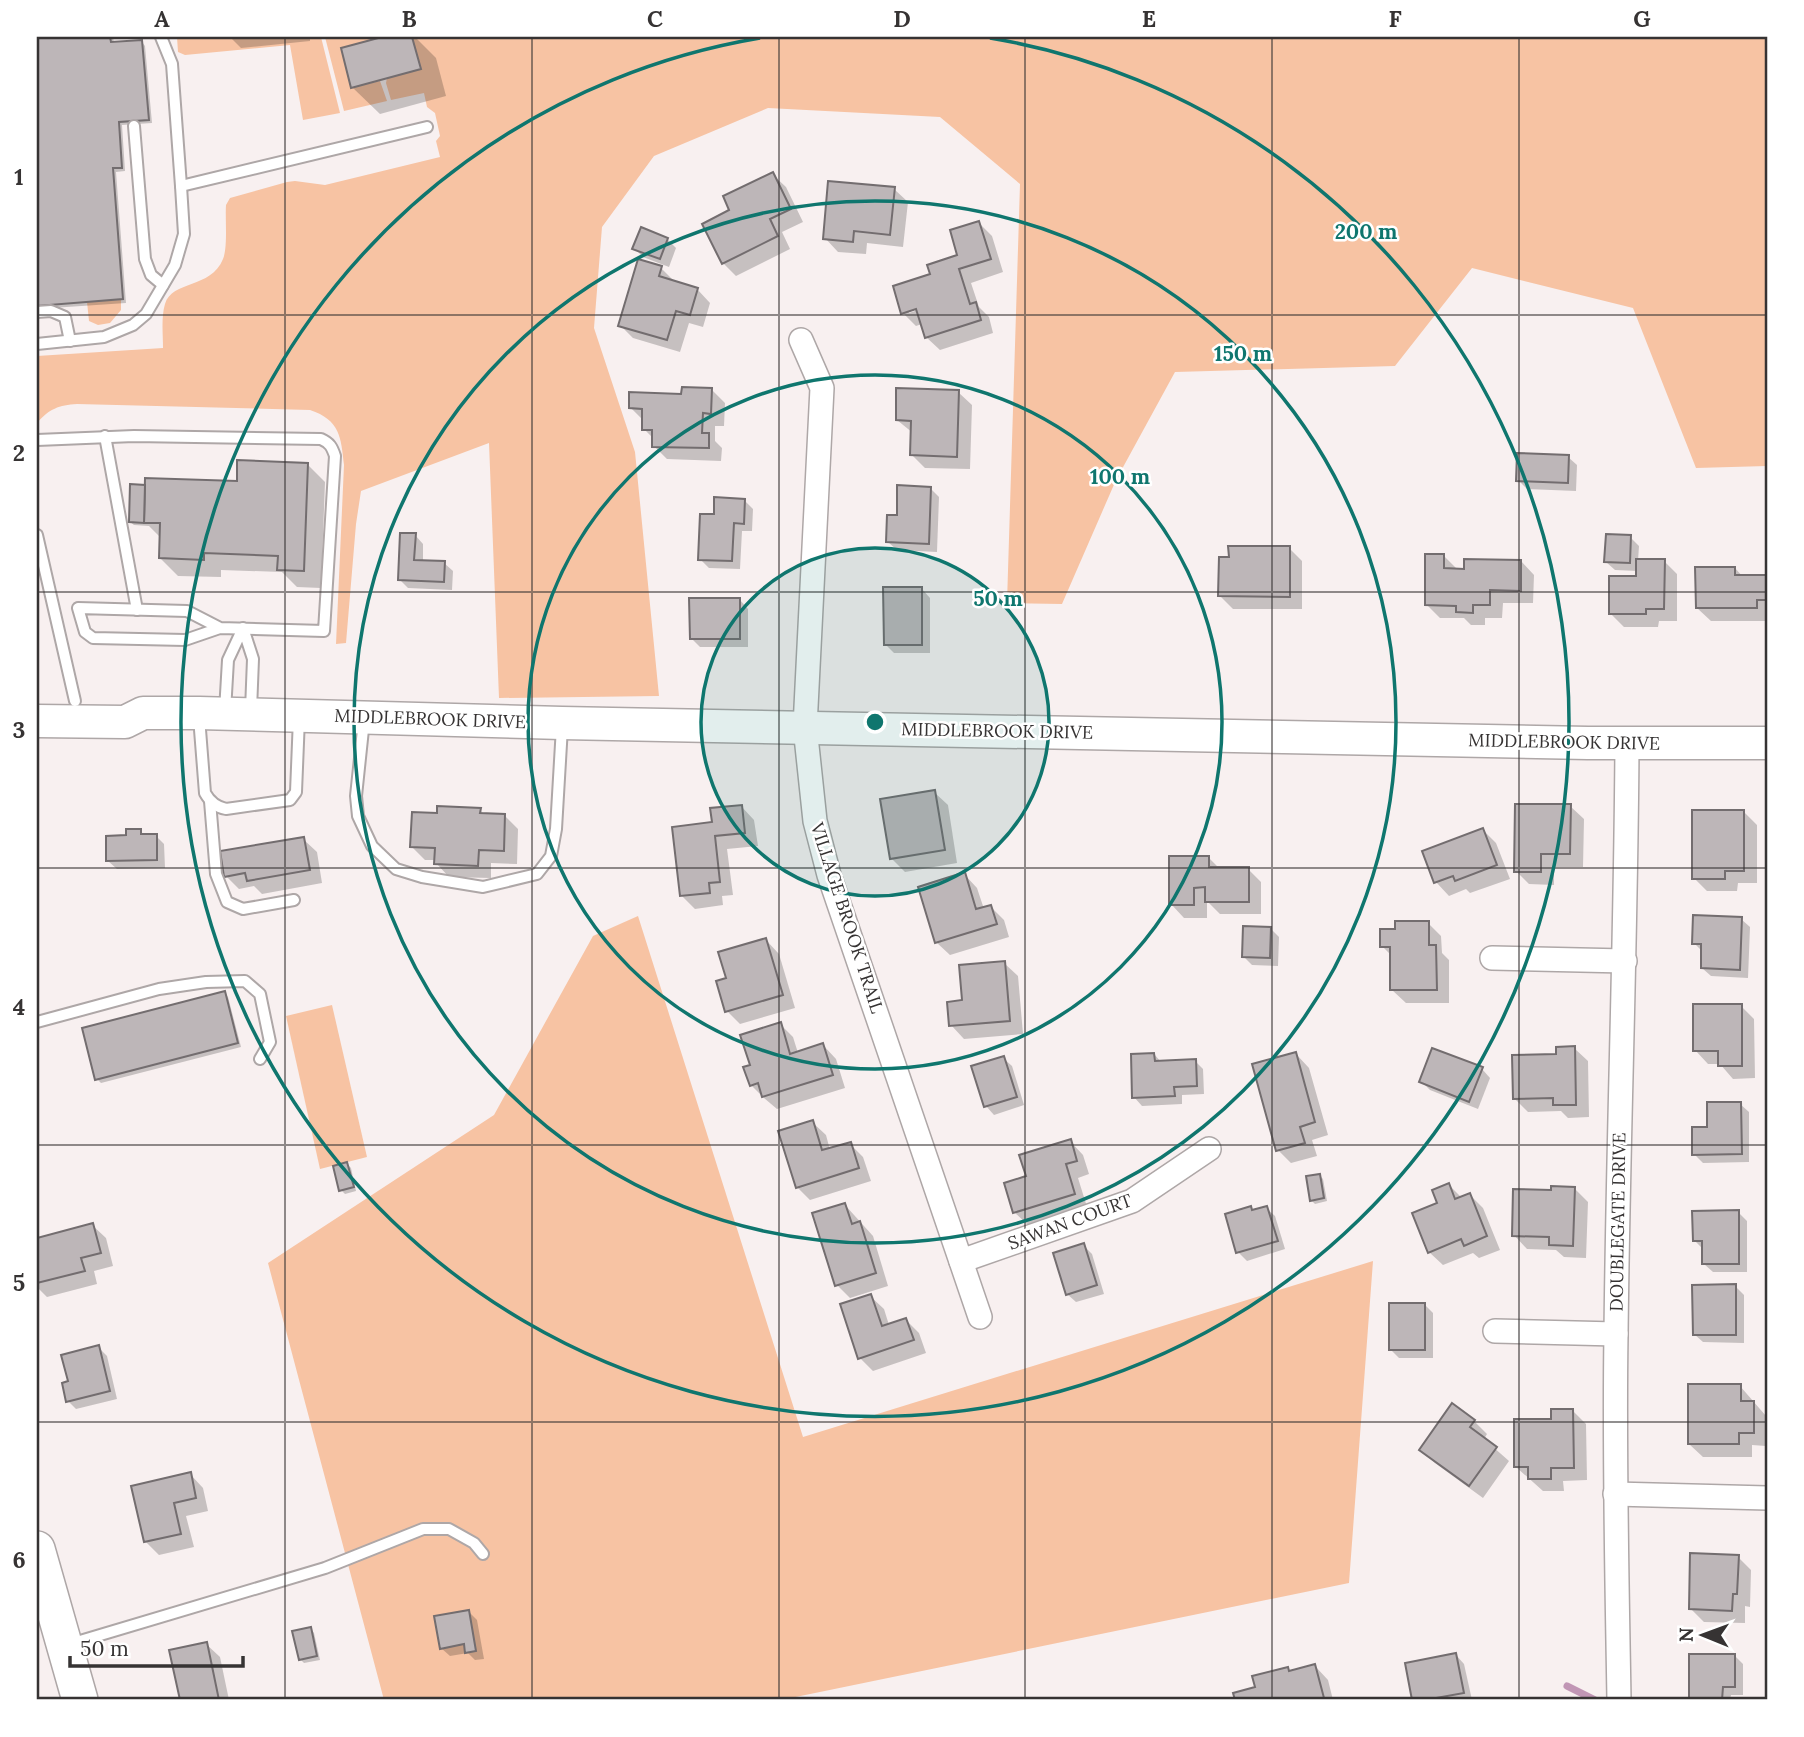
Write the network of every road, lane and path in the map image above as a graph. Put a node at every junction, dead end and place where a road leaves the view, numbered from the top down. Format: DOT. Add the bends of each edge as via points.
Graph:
graph roads {
  1 [pos="161,37"];
  2 [pos="134,126"];
  3 [pos="427,127"];
  4 [pos="181,186"];
  5 [pos="163,285"];
  6 [pos="37,312"];
  7 [pos="801,340"];
  8 [pos="70,341"];
  9 [pos="37,344"];
  10 [pos="105,436"];
  11 [pos="37,440"];
  12 [pos="37,535"];
  13 [pos="137,610"];
  14 [pos="220,628"];
  15 [pos="243,628"];
  16 [pos="37,699"];
  17 [pos="75,701"];
  18 [pos="143,713"];
  19 [pos="225,714"];
  20 [pos="299,715"];
  21 [pos="364,717"];
  22 [pos="37,721"];
  23 [pos="562,723"];
  24 [pos="806,727"];
  25 [pos="1627,743"];
  26 [pos="1767,743"];
  27 [pos="209,801"];
  28 [pos="294,900"];
  29 [pos="1492,958"];
  30 [pos="1625,961"];
  31 [pos="37,1022"];
  32 [pos="260,1059"];
  33 [pos="1209,1149"];
  34 [pos="961,1261"];
  35 [pos="980,1317"];
  36 [pos="1495,1331"];
  37 [pos="1616,1334"];
  38 [pos="1615,1494"];
  39 [pos="1767,1498"];
  40 [pos="37,1549"];
  41 [pos="483,1554"];
  42 [pos="64,1645"];
  43 [pos="80,1700"];
  44 [pos="1619,1700"];
  1 -- 4 [label="lane" via="172,64"];
  2 -- 5 [label="lane" via="145,259 151,275"];
  3 -- 4 [label="lane"];
  4 -- 5 [label="lane" via="184,234"];
  5 -- 8 [label="lane" via="146,314 133,325 104,337"];
  6 -- 8 [label="lane" via="65,317"];
  7 -- 24 [label="street, VILLAGE BROOK TRAIL" via="822,388"];
  8 -- 9 [label="lane"];
  10 -- 11 [label="lane"];
  10 -- 13 [label="lane"];
  10 -- 15 [label="lane" via="321,439 332,447 324,631"];
  12 -- 17 [label="lane"];
  13 -- 14 [label="lane" via="187,611"];
  13 -- 14 [label="lane" via="78,608 85,632 93,638 185,640"];
  14 -- 15 [label="lane"];
  15 -- 19 [label="lane" via="228,660"];
  15 -- 19 [label="lane" via="253,659"];
  16 -- 17 [label="street, MIDDLEBROOK DRIVE"];
  17 -- 18 [label="street, MIDDLEBROOK DRIVE" via="125,704"];
  18 -- 19 [label="street, MIDDLEBROOK DRIVE"];
  18 -- 22 [label="street, MIDDLEBROOK DRIVE" via="125,722"];
  19 -- 20 [label="street, MIDDLEBROOK DRIVE"];
  19 -- 27 [label="lane" via="203,777"];
  20 -- 21 [label="street, MIDDLEBROOK DRIVE"];
  20 -- 27 [label="lane" via="296,792 290,800 226,809"];
  21 -- 23 [label="street, MIDDLEBROOK DRIVE"];
  21 -- 23 [label="lane" via="356,796 358,816 372,846 396,869 483,887 537,874 551,856"];
  23 -- 24 [label="street, MIDDLEBROOK DRIVE"];
  24 -- 25 [label="street, MIDDLEBROOK DRIVE"];
  24 -- 34 [label="street, VILLAGE BROOK TRAIL" via="815,821 829,875"];
  25 -- 26 [label="street, MIDDLEBROOK DRIVE"];
  25 -- 30 [label="street, DOUBLEGATE DRIVE"];
  27 -- 28 [label="lane" via="216,874 227,902 243,908"];
  29 -- 30 [label="street"];
  30 -- 37 [label="street, DOUBLEGATE DRIVE"];
  31 -- 32 [label="lane" via="159,989 245,981 260,994 270,1042"];
  33 -- 34 [label="street, SAWAN COURT" via="1132,1201"];
  34 -- 35 [label="street, VILLAGE BROOK TRAIL"];
  36 -- 37 [label="street"];
  37 -- 38 [label="street, DOUBLEGATE DRIVE"];
  38 -- 39 [label="street"];
  38 -- 44 [label="street, DOUBLEGATE DRIVE"];
  40 -- 42 [label="main road"];
  41 -- 42 [label="lane" via="474,1543 449,1529 422,1529 325,1568"];
  42 -- 43 [label="main road"];
}
